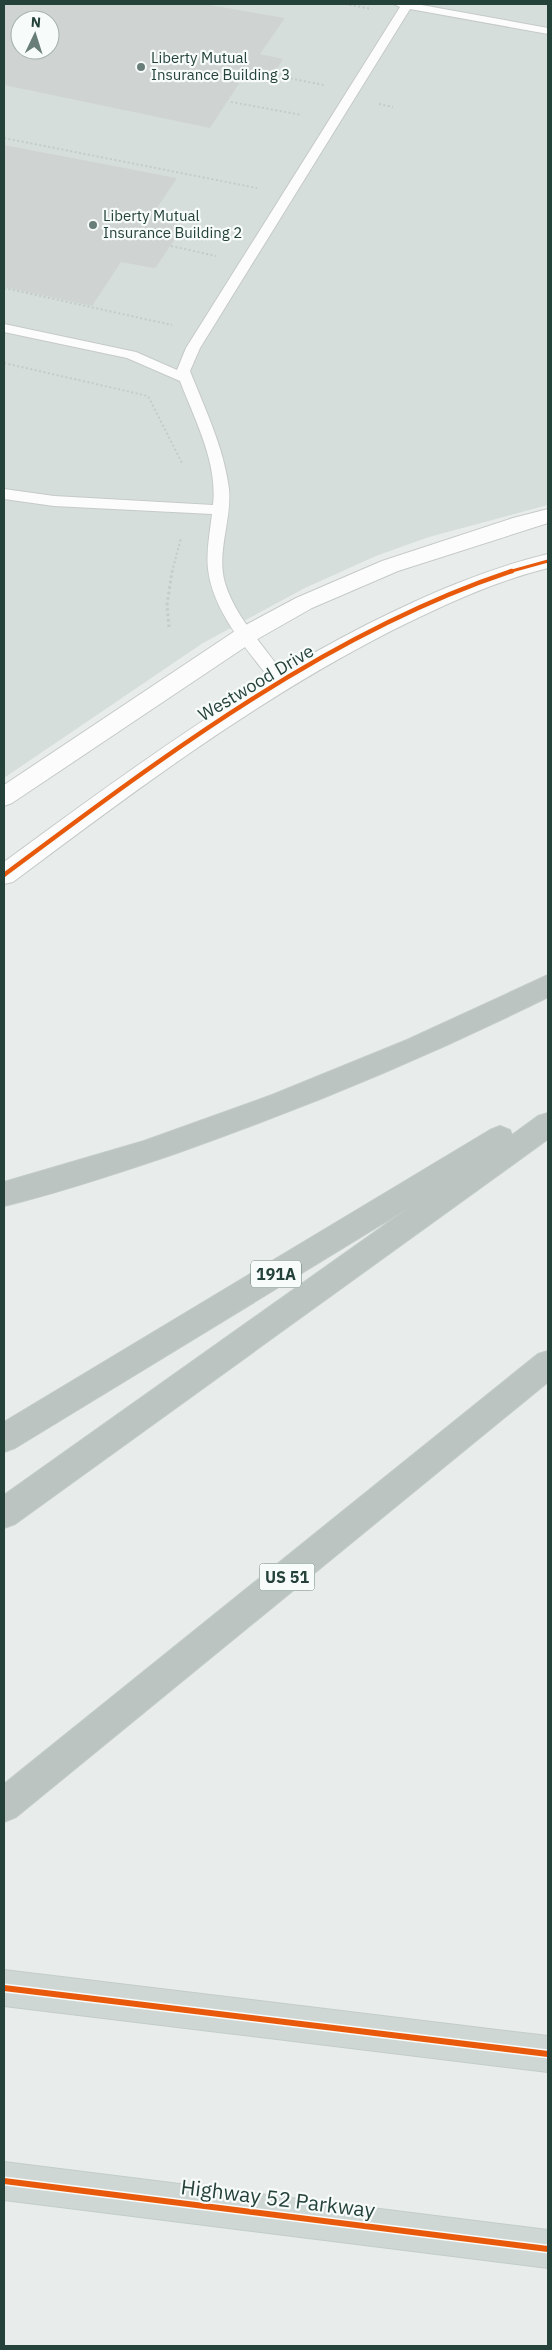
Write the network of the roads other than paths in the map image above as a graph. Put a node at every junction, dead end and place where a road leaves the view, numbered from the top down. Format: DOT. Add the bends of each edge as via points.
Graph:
graph roads {
  1 [pos="403,4"];
  2 [pos="548,31"];
  3 [pos="4,328"];
  4 [pos="184,378"];
  5 [pos="4,494"];
  6 [pos="221,510"];
  7 [pos="548,516"];
  8 [pos="548,561"];
  9 [pos="246,635"];
  10 [pos="280,682"];
  11 [pos="4,797"];
  12 [pos="4,875"];
  13 [pos="548,985"];
  14 [pos="548,1109"];
  15 [pos="548,1124"];
  16 [pos="4,1194"];
  17 [pos="548,1364"];
  18 [pos="4,1438"];
  19 [pos="4,1514"];
  20 [pos="14,1797"];
  21 [pos="4,1988"];
  22 [pos="548,2054"];
  23 [pos="4,2180"];
  24 [pos="548,2249"];
  1 -- 2 [label="lane"];
  1 -- 4 [label="lane" via="193,348 183,370"];
  3 -- 4 [label="lane" via="131,355"];
  4 -- 6 [label="lane" via="214,450 222,490"];
  5 -- 6 [label="lane" via="76,503"];
  6 -- 9 [label="lane" via="217,576 227,604"];
  7 -- 9 [label="street" via="390,566 304,603"];
  8 -- 10 [label="street, Westwood Drive" via="436,601 359,638"];
  9 -- 10 [label="lane"];
  9 -- 11 [label="street"];
  10 -- 12 [label="street, Westwood Drive" via="187,741"];
  13 -- 16 [label="highway" via="397,1056 253,1113 133,1156"];
  14 -- 18 [label="highway, 191A"];
  15 -- 19 [label="highway"];
  17 -- 20 [label="highway, US 51"];
  21 -- 22 [label="main road"];
  23 -- 24 [label="main road, Highway 52 Parkway"];
}
